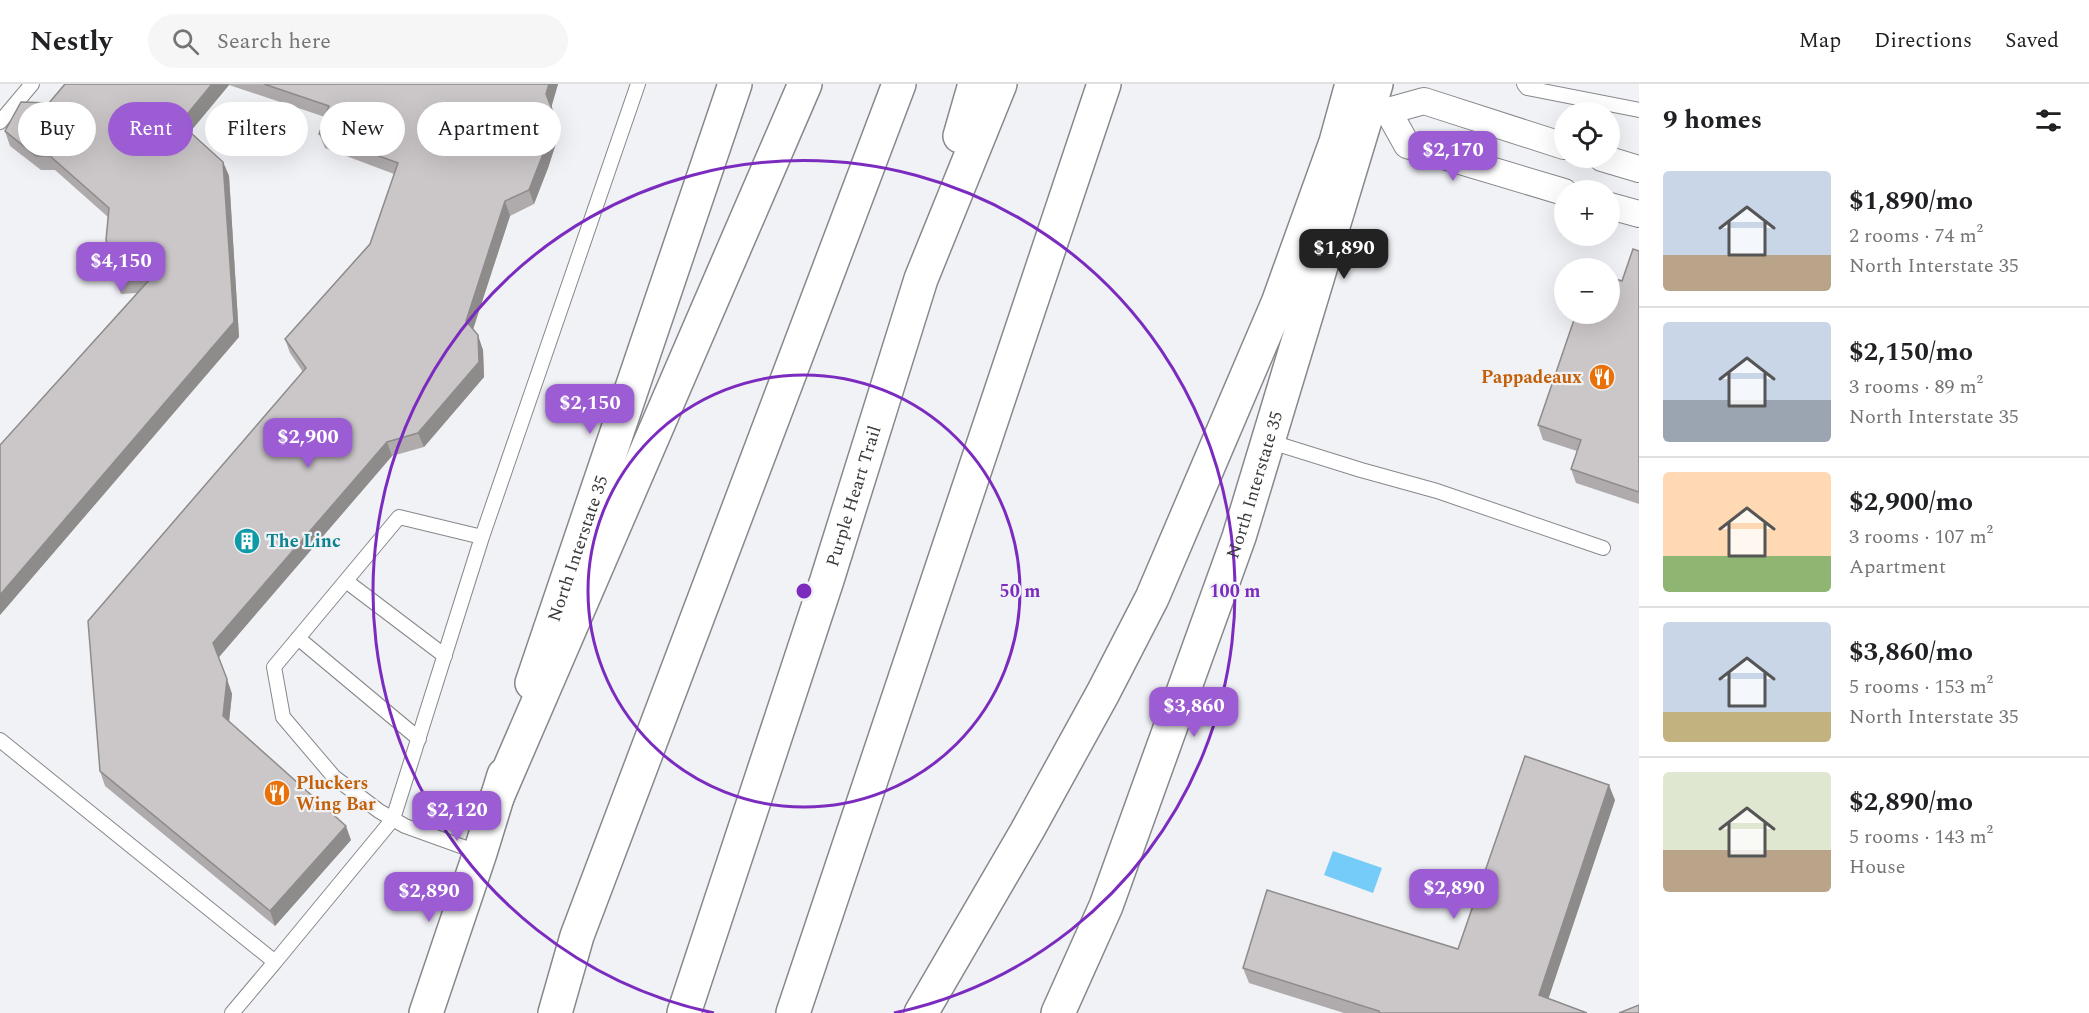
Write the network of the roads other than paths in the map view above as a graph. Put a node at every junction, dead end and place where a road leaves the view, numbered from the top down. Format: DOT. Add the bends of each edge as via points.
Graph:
graph roads {
  1 [pos="32,84"];
  2 [pos="638,84"];
  3 [pos="735,84"];
  4 [pos="805,84"];
  5 [pos="899,84"];
  6 [pos="975,84"];
  7 [pos="1000,84"];
  8 [pos="1104,84"];
  9 [pos="1524,84"];
  10 [pos="1372,96"];
  11 [pos="1639,110"];
  12 [pos="0,122"];
  13 [pos="1554,143"];
  14 [pos="1620,163"];
  15 [pos="1639,169"];
  16 [pos="1554,189"];
  17 [pos="1620,209"];
  18 [pos="1639,214"];
  19 [pos="921,279"];
  20 [pos="1268,441"];
  21 [pos="482,537"];
  22 [pos="1603,548"];
  23 [pos="346,581"];
  24 [pos="298,638"];
  25 [pos="445,656"];
  26 [pos="419,739"];
  27 [pos="0,740"];
  28 [pos="495,802"];
  29 [pos="393,819"];
  30 [pos="480,853"];
  31 [pos="275,962"];
  32 [pos="232,1013"];
  33 [pos="426,1013"];
  34 [pos="555,1013"];
  35 [pos="684,1013"];
  36 [pos="792,1013"];
  37 [pos="921,1013"];
  38 [pos="1058,1013"];
  1 -- 12 [label="lane"];
  2 -- 21 [label="lane"];
  3 -- 28 [label="main road, North Interstate 35"];
  4 -- 28 [label="main road"];
  5 -- 34 [label="main road" via="577,936"];
  6 -- 19 [label="main road"];
  7 -- 19 [label="main road, Purple Heart Trail"];
  8 -- 36 [label="main road"];
  9 -- 11 [label="lane" via="1527,88"];
  10 -- 13 [label="street" via="1424,101"];
  10 -- 16 [label="street" via="1407,145"];
  10 -- 20 [label="main road, North Interstate 35"];
  10 -- 37 [label="main road" via="1336,142 1278,303 1152,598 1028,831"];
  14 -- 15 [label="street"];
  17 -- 18 [label="street"];
  19 -- 35 [label="main road, Purple Heart Trail" via="827,580"];
  20 -- 22 [label="lane" via="1437,491"];
  20 -- 38 [label="main road, North Interstate 35" via="1239,537 1106,906"];
  21 -- 23 [label="lane" via="399,517"];
  21 -- 25 [label="lane"];
  23 -- 24 [label="lane"];
  23 -- 25 [label="lane"];
  24 -- 26 [label="lane"];
  24 -- 29 [label="lane" via="274,667 284,717 334,777"];
  25 -- 26 [label="lane"];
  26 -- 29 [label="lane"];
  27 -- 31 [label="lane"];
  28 -- 30 [label="main road, North Interstate 35"];
  29 -- 30 [label="lane"];
  29 -- 31 [label="lane"];
  30 -- 33 [label="main road, North Interstate 35"];
  31 -- 32 [label="lane"];
}
